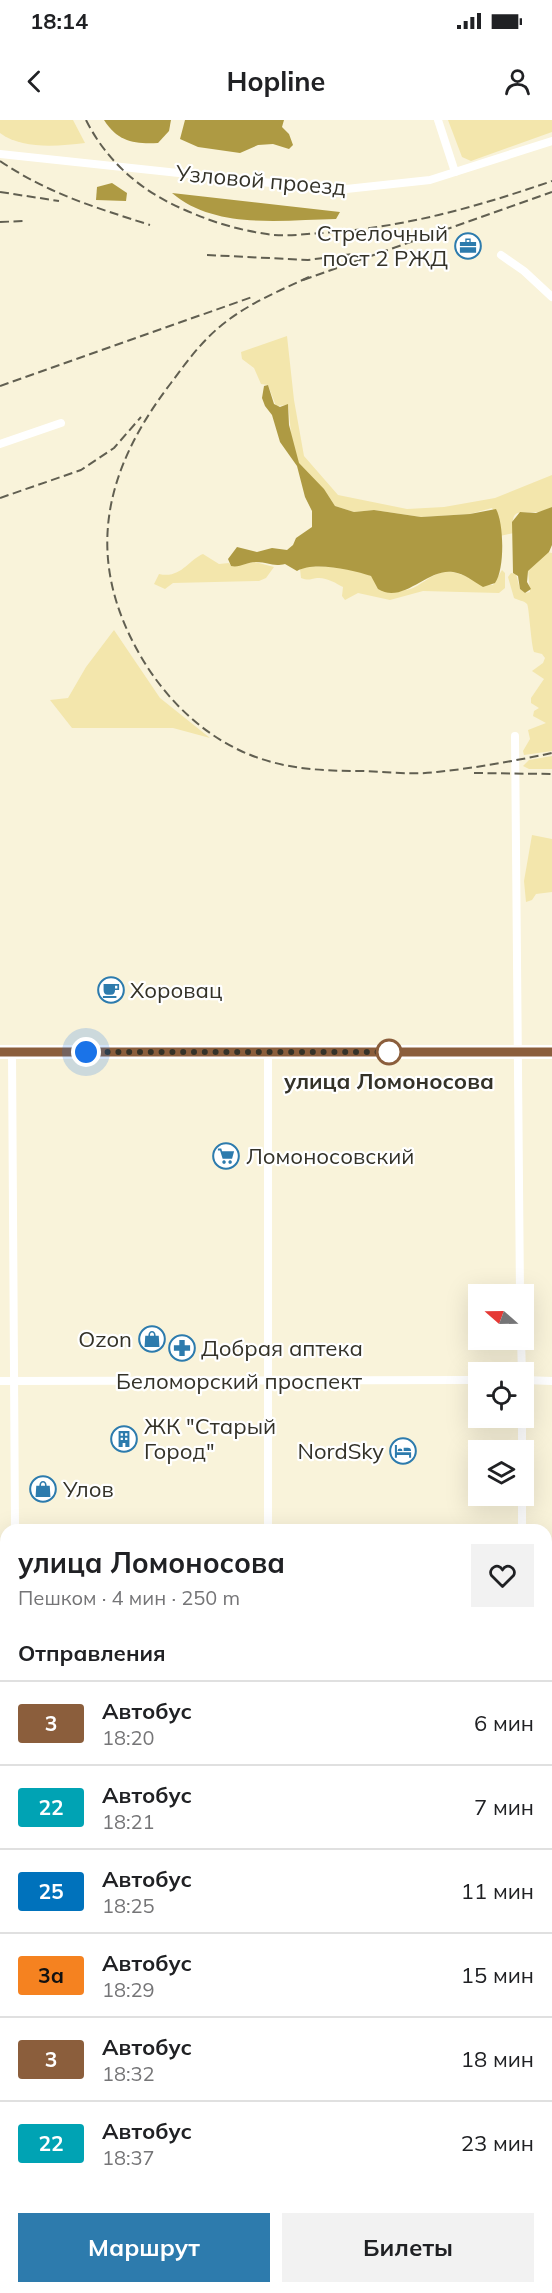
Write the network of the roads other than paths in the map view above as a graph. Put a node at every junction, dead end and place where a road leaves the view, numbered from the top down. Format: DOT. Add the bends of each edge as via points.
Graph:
graph roads {
  1 [pos="438,120"];
  2 [pos="552,141"];
  3 [pos="0,154"];
  4 [pos="455,172"];
  5 [pos="501,255"];
  6 [pos="552,297"];
  7 [pos="61,423"];
  8 [pos="0,444"];
  9 [pos="515,736"];
  10 [pos="6,1052"];
  11 [pos="268,1052"];
  12 [pos="519,1052"];
  13 [pos="552,1052"];
  14 [pos="520,1284"];
  15 [pos="268,1380"];
  16 [pos="468,1380"];
  17 [pos="534,1380"];
  18 [pos="0,1381"];
  19 [pos="14,1381"];
  20 [pos="552,1381"];
  21 [pos="522,1506"];
  22 [pos="15,1524"];
  23 [pos="268,1524"];
  24 [pos="522,1524"];
  1 -- 4 [label="street"];
  2 -- 4 [label="street, Узловой проезд"];
  3 -- 4 [label="street, Узловой проезд" via="337,190 430,180"];
  5 -- 6 [label="street"];
  7 -- 8 [label="street"];
  9 -- 12 [label="street"];
  10 -- 11 [label="main road"];
  10 -- 19 [label="street"];
  11 -- 12 [label="main road"];
  11 -- 15 [label="street"];
  12 -- 13 [label="main road"];
  12 -- 14 [label="street"];
  15 -- 16 [label="street, Беломорский проспект"];
  15 -- 19 [label="street, Беломорский проспект"];
  15 -- 23 [label="street"];
  17 -- 20 [label="street"];
  18 -- 19 [label="street, Беломорский проспект"];
  19 -- 22 [label="street"];
  21 -- 24 [label="street"];
}
